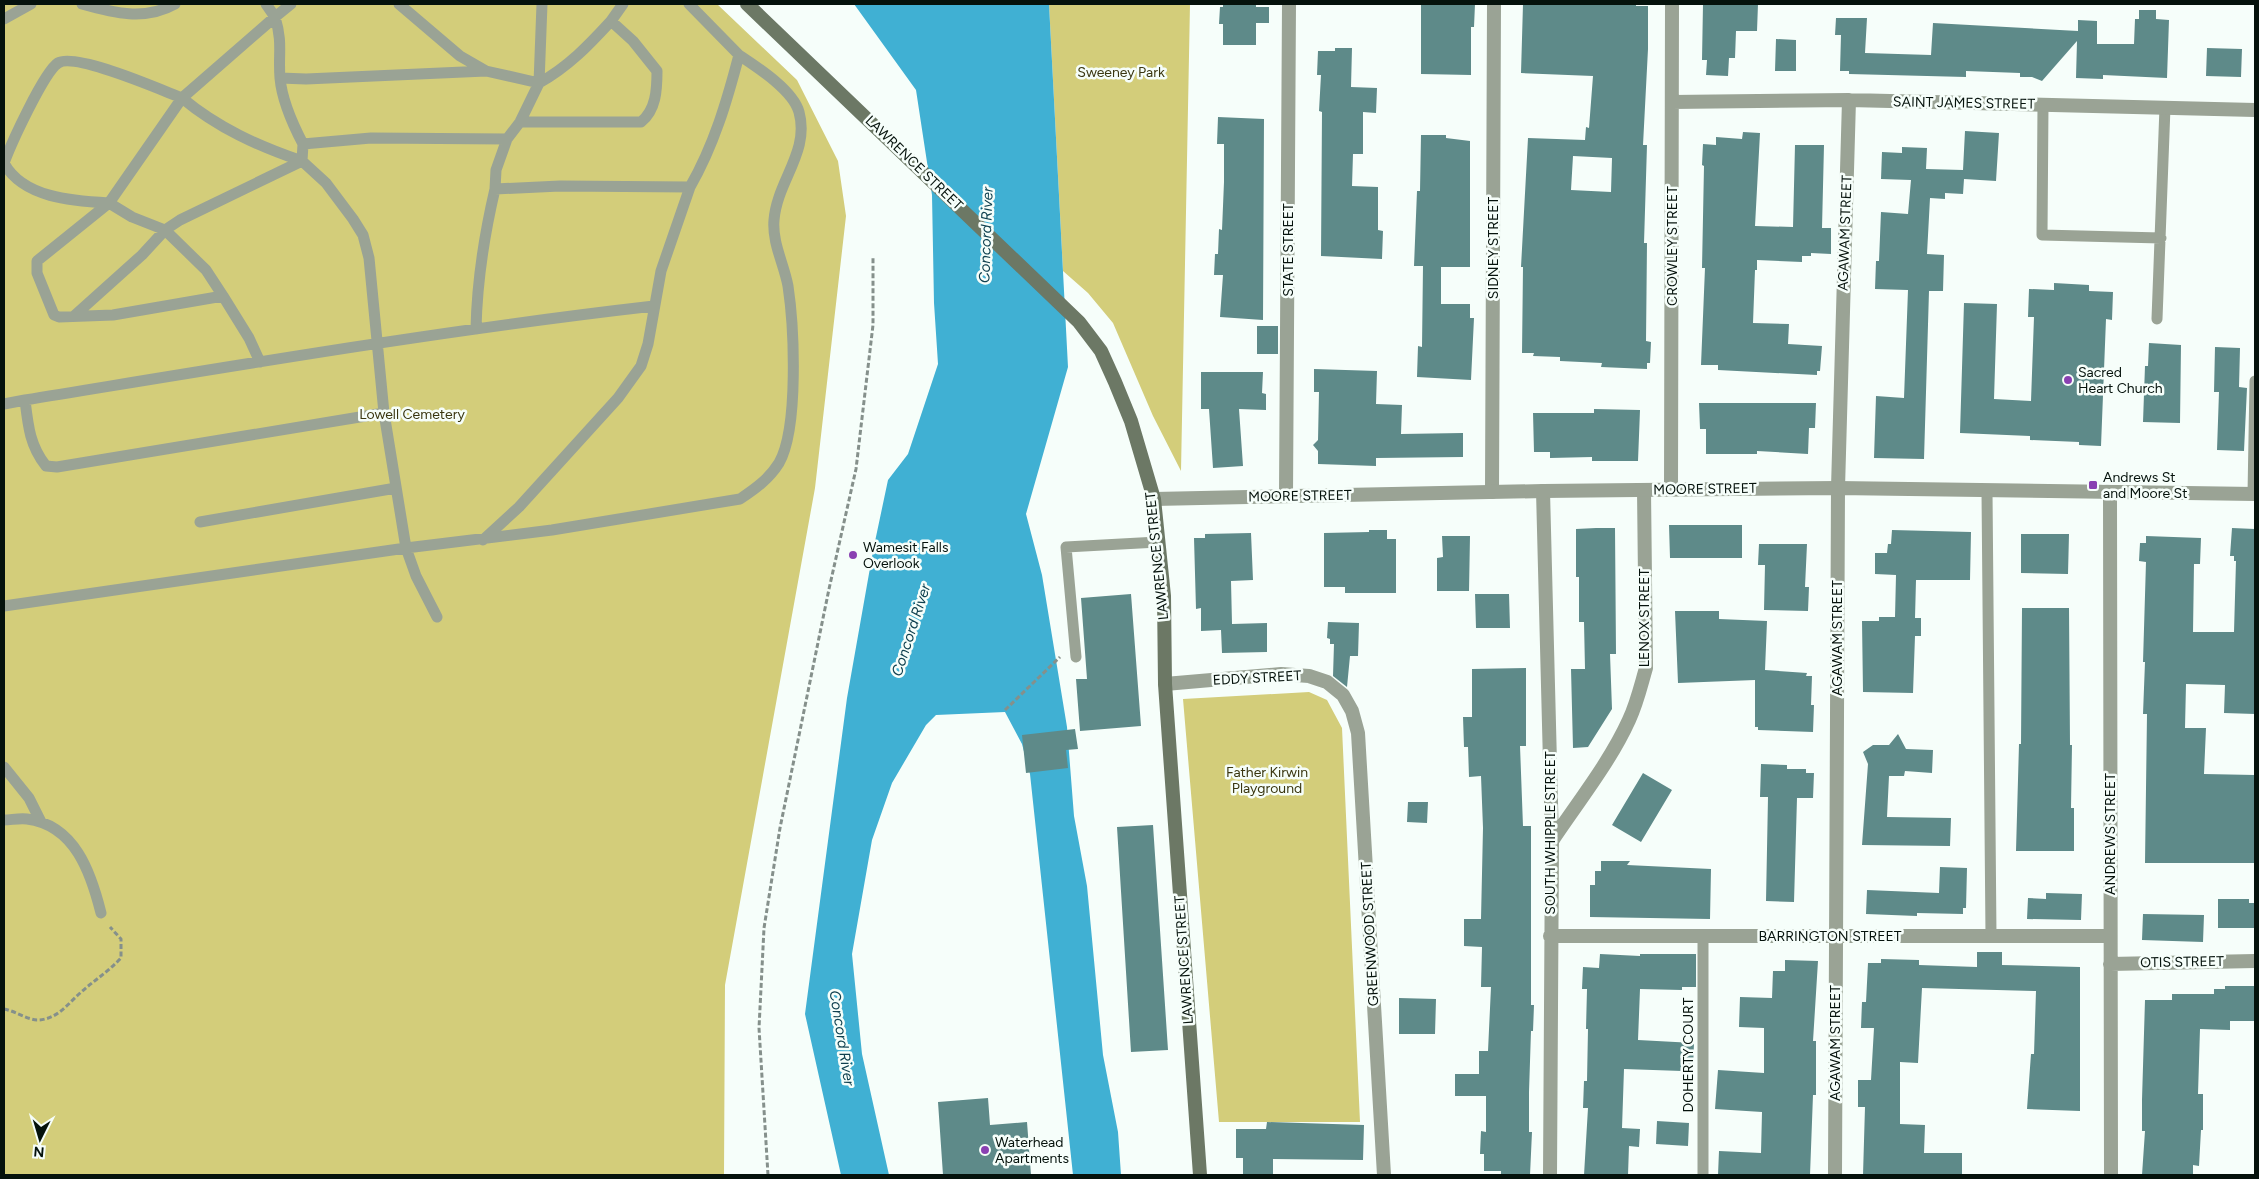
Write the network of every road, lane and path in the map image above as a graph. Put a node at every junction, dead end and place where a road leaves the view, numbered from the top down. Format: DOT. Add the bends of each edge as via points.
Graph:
graph roads {
  1 [pos="31,4"];
  2 [pos="82,4"];
  3 [pos="175,4"];
  4 [pos="266,4"];
  5 [pos="292,4"];
  6 [pos="399,4"];
  7 [pos="542,4"];
  8 [pos="623,4"];
  9 [pos="690,4"];
  10 [pos="747,4"];
  11 [pos="1289,4"];
  12 [pos="1494,4"];
  13 [pos="1672,4"];
  14 [pos="275,17"];
  15 [pos="4,19"];
  16 [pos="611,21"];
  17 [pos="739,55"];
  18 [pos="486,71"];
  19 [pos="280,78"];
  20 [pos="539,83"];
  21 [pos="182,98"];
  22 [pos="1849,100"];
  23 [pos="1672,102"];
  24 [pos="2043,105"];
  25 [pos="2165,108"];
  26 [pos="2255,110"];
  27 [pos="520,122"];
  28 [pos="507,139"];
  29 [pos="302,144"];
  30 [pos="302,161"];
  31 [pos="4,163"];
  32 [pos="690,187"];
  33 [pos="495,189"];
  34 [pos="109,203"];
  35 [pos="165,230"];
  36 [pos="2161,238"];
  37 [pos="873,257"];
  38 [pos="223,296"];
  39 [pos="654,306"];
  40 [pos="74,316"];
  41 [pos="2156,319"];
  42 [pos="476,329"];
  43 [pos="376,344"];
  44 [pos="260,362"];
  45 [pos="2255,382"];
  46 [pos="25,400"];
  47 [pos="4,404"];
  48 [pos="384,413"];
  49 [pos="396,488"];
  50 [pos="1838,488"];
  51 [pos="1671,489"];
  52 [pos="1644,490"];
  53 [pos="1543,491"];
  54 [pos="1987,491"];
  55 [pos="1492,492"];
  56 [pos="2110,493"];
  57 [pos="2254,494"];
  58 [pos="1286,496"];
  59 [pos="1154,499"];
  60 [pos="200,522"];
  61 [pos="483,540"];
  62 [pos="1158,542"];
  63 [pos="406,548"];
  64 [pos="4,606"];
  65 [pos="437,617"];
  66 [pos="1076,657"];
  67 [pos="1057,658"];
  68 [pos="1165,684"];
  69 [pos="1343,695"];
  70 [pos="1004,710"];
  71 [pos="4,767"];
  72 [pos="4,820"];
  73 [pos="41,822"];
  74 [pos="1552,841"];
  75 [pos="100,913"];
  76 [pos="1703,935"];
  77 [pos="1550,936"];
  78 [pos="1835,936"];
  79 [pos="1991,936"];
  80 [pos="2110,936"];
  81 [pos="2255,961"];
  82 [pos="2110,964"];
  83 [pos="4,1009"];
  84 [pos="768,1175"];
  85 [pos="1200,1175"];
  86 [pos="1384,1175"];
  87 [pos="1550,1175"];
  88 [pos="1702,1175"];
  89 [pos="1835,1175"];
  90 [pos="2111,1175"];
  1 -- 15 [label="lane"];
  2 -- 3 [label="lane" via="139,15 162,11"];
  4 -- 14 [label="lane"];
  5 -- 14 [label="lane"];
  6 -- 18 [label="lane" via="460,56"];
  7 -- 20 [label="lane"];
  8 -- 16 [label="lane"];
  9 -- 17 [label="lane"];
  10 -- 59 [label="main road, LAWRENCE STREET" via="1079,322 1101,351 1115,382 1131,421"];
  11 -- 58 [label="street, STATE STREET"];
  12 -- 55 [label="street, SIDNEY STREET"];
  13 -- 23 [label="street, CROWLEY STREET"];
  14 -- 19 [label="lane" via="281,36"];
  14 -- 21 [label="lane"];
  16 -- 20 [label="lane" via="558,73"];
  16 -- 27 [label="lane" via="633,41 657,71 654,103 649,116 641,122 628,123"];
  17 -- 32 [label="lane" via="712,144"];
  17 -- 61 [label="lane" via="786,92 798,108 802,126 797,156 777,197 773,220 788,285 792,361 789,436 779,462 761,485 740,499"];
  18 -- 19 [label="lane"];
  18 -- 20 [label="lane"];
  19 -- 29 [label="lane" via="292,123"];
  20 -- 27 [label="lane"];
  21 -- 30 [label="lane" via="202,115 235,134"];
  21 -- 31 [label="lane" via="87,63 65,60 58,63 18,129"];
  21 -- 34 [label="lane"];
  22 -- 23 [label="street, SAINT JAMES STREET"];
  22 -- 24 [label="street, SAINT JAMES STREET"];
  22 -- 50 [label="street, AGAWAM STREET"];
  23 -- 51 [label="street, CROWLEY STREET"];
  24 -- 25 [label="street, SAINT JAMES STREET"];
  24 -- 36 [label="lane" via="2042,236"];
  25 -- 26 [label="street, SAINT JAMES STREET"];
  25 -- 36 [label="lane"];
  27 -- 28 [label="lane"];
  28 -- 29 [label="lane" via="371,138"];
  28 -- 33 [label="lane" via="496,170"];
  29 -- 30 [label="lane"];
  30 -- 35 [label="lane"];
  30 -- 43 [label="lane" via="326,184 363,236 369,258"];
  31 -- 34 [label="lane" via="24,186 75,202"];
  32 -- 33 [label="lane"];
  32 -- 39 [label="lane" via="661,271"];
  33 -- 42 [label="lane" via="480,263"];
  34 -- 35 [label="lane" via="132,217"];
  34 -- 40 [label="lane" via="37,262 37,273 54,315"];
  35 -- 38 [label="lane" via="206,270"];
  35 -- 40 [label="lane"];
  36 -- 41 [label="lane"];
  37 -- 84 [label="path" via="873,325 856,469 780,828 764,928 759,1028"];
  38 -- 40 [label="lane" via="113,315"];
  38 -- 44 [label="lane"];
  39 -- 42 [label="lane"];
  39 -- 61 [label="lane" via="641,366 618,398 519,507"];
  42 -- 43 [label="lane"];
  43 -- 44 [label="lane"];
  43 -- 48 [label="lane"];
  44 -- 46 [label="lane"];
  45 -- 57 [label="lane"];
  46 -- 47 [label="lane"];
  46 -- 48 [label="lane" via="28,429 35,452 46,466"];
  48 -- 49 [label="lane"];
  49 -- 60 [label="lane"];
  49 -- 63 [label="lane"];
  50 -- 51 [label="street, MOORE STREET"];
  50 -- 54 [label="street, MOORE STREET"];
  50 -- 78 [label="street, AGAWAM STREET"];
  51 -- 52 [label="street, MOORE STREET"];
  52 -- 53 [label="street, MOORE STREET"];
  52 -- 74 [label="street, LENOX STREET" via="1646,668 1629,720"];
  53 -- 55 [label="street, MOORE STREET"];
  53 -- 74 [label="street, SOUTH WHIPPLE STREET"];
  54 -- 56 [label="street, MOORE STREET"];
  54 -- 79 [label="lane"];
  55 -- 58 [label="street, MOORE STREET"];
  56 -- 57 [label="street, MOORE STREET"];
  56 -- 80 [label="street, ANDREWS STREET"];
  58 -- 59 [label="street, MOORE STREET"];
  59 -- 62 [label="main road, LAWRENCE STREET"];
  61 -- 63 [label="lane"];
  62 -- 66 [label="lane" via="1066,547"];
  62 -- 68 [label="main road, LAWRENCE STREET" via="1164,596"];
  63 -- 64 [label="lane"];
  63 -- 65 [label="lane"];
  67 -- 70 [label="path"];
  68 -- 69 [label="street, EDDY STREET" via="1300,675 1328,682"];
  68 -- 85 [label="main road, LAWRENCE STREET"];
  69 -- 86 [label="street, GREENWOOD STREET" via="1358,733"];
  71 -- 73 [label="lane" via="29,798"];
  72 -- 73 [label="lane"];
  73 -- 75 [label="lane" via="60,833 78,851 93,880"];
  74 -- 77 [label="street, SOUTH WHIPPLE STREET"];
  75 -- 83 [label="path" via="121,939 123,950 121,958 104,976 48,1018 37,1020"];
  76 -- 77 [label="street, BARRINGTON STREET"];
  76 -- 78 [label="street, BARRINGTON STREET"];
  76 -- 88 [label="lane, DOHERTY COURT"];
  77 -- 87 [label="street, SOUTH WHIPPLE STREET"];
  78 -- 79 [label="street, BARRINGTON STREET"];
  78 -- 89 [label="street, AGAWAM STREET"];
  79 -- 80 [label="street, BARRINGTON STREET"];
  80 -- 82 [label="street, ANDREWS STREET"];
  81 -- 82 [label="street, OTIS STREET"];
  82 -- 90 [label="street, ANDREWS STREET"];
}
